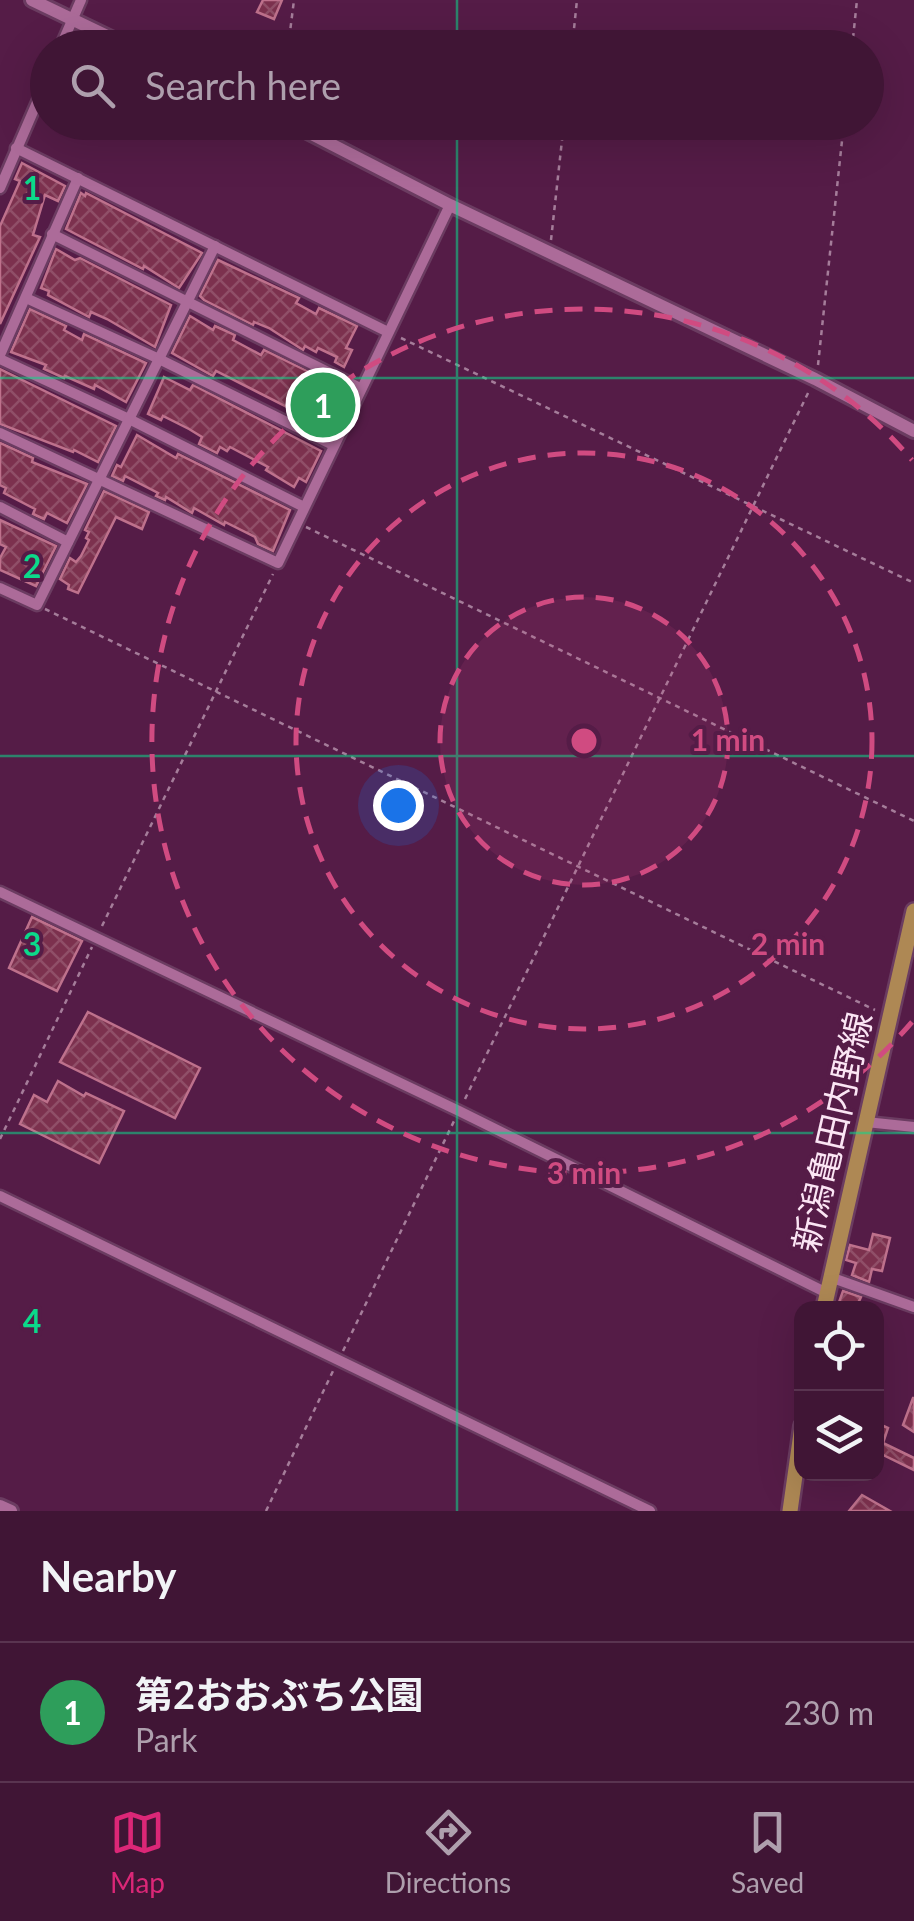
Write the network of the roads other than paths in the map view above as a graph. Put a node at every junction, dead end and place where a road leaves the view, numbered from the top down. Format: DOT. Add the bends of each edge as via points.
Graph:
graph roads {
  1 [pos="32,0"];
  2 [pos="80,0"];
  3 [pos="72,18"];
  4 [pos="67,30"];
  5 [pos="96,30"];
  6 [pos="30,117"];
  7 [pos="323,140"];
  8 [pos="16,148"];
  9 [pos="78,178"];
  10 [pos="0,188"];
  11 [pos="450,205"];
  12 [pos="52,234"];
  13 [pos="215,246"];
  14 [pos="26,298"];
  15 [pos="185,301"];
  16 [pos="388,332"];
  17 [pos="0,357"];
  18 [pos="157,358"];
  19 [pos="360,388"];
  20 [pos="129,419"];
  21 [pos="914,431"];
  22 [pos="0,433"];
  23 [pos="332,445"];
  24 [pos="99,479"];
  25 [pos="0,507"];
  26 [pos="304,507"];
  27 [pos="68,542"];
  28 [pos="0,588"];
  29 [pos="0,892"];
  30 [pos="914,912"];
  31 [pos="866,1122"];
  32 [pos="914,1126"];
  33 [pos="0,1196"];
  34 [pos="827,1293"];
  35 [pos="914,1307"];
  36 [pos="794,1481"];
  37 [pos="0,1506"];
  38 [pos="11,1511"];
  39 [pos="650,1511"];
  40 [pos="790,1511"];
  1 -- 3 [label="street"];
  2 -- 3 [label="street"];
  3 -- 4 [label="street"];
  3 -- 5 [label="street"];
  6 -- 8 [label="street"];
  7 -- 11 [label="street"];
  8 -- 9 [label="street"];
  8 -- 10 [label="street"];
  9 -- 12 [label="street"];
  9 -- 13 [label="street"];
  11 -- 16 [label="street"];
  11 -- 21 [label="street"];
  12 -- 14 [label="street"];
  12 -- 15 [label="street"];
  13 -- 15 [label="street"];
  13 -- 16 [label="street"];
  14 -- 17 [label="street"];
  14 -- 18 [label="street"];
  15 -- 18 [label="street"];
  15 -- 19 [label="street"];
  16 -- 19 [label="street"];
  17 -- 20 [label="street"];
  18 -- 20 [label="street"];
  18 -- 23 [label="street"];
  19 -- 23 [label="street"];
  20 -- 24 [label="street"];
  20 -- 26 [label="street"];
  22 -- 24 [label="street"];
  23 -- 26 [label="street"];
  24 -- 26 [label="street" via="278,563"];
  24 -- 27 [label="street"];
  25 -- 27 [label="street"];
  27 -- 28 [label="street" via="37,605"];
  29 -- 34 [label="street"];
  30 -- 31 [label="main road, 新潟亀田内野線"];
  31 -- 32 [label="street"];
  31 -- 34 [label="main road, 新潟亀田内野線"];
  33 -- 39 [label="street"];
  34 -- 35 [label="street"];
  36 -- 40 [label="main road"];
  37 -- 38 [label="street"];
}
